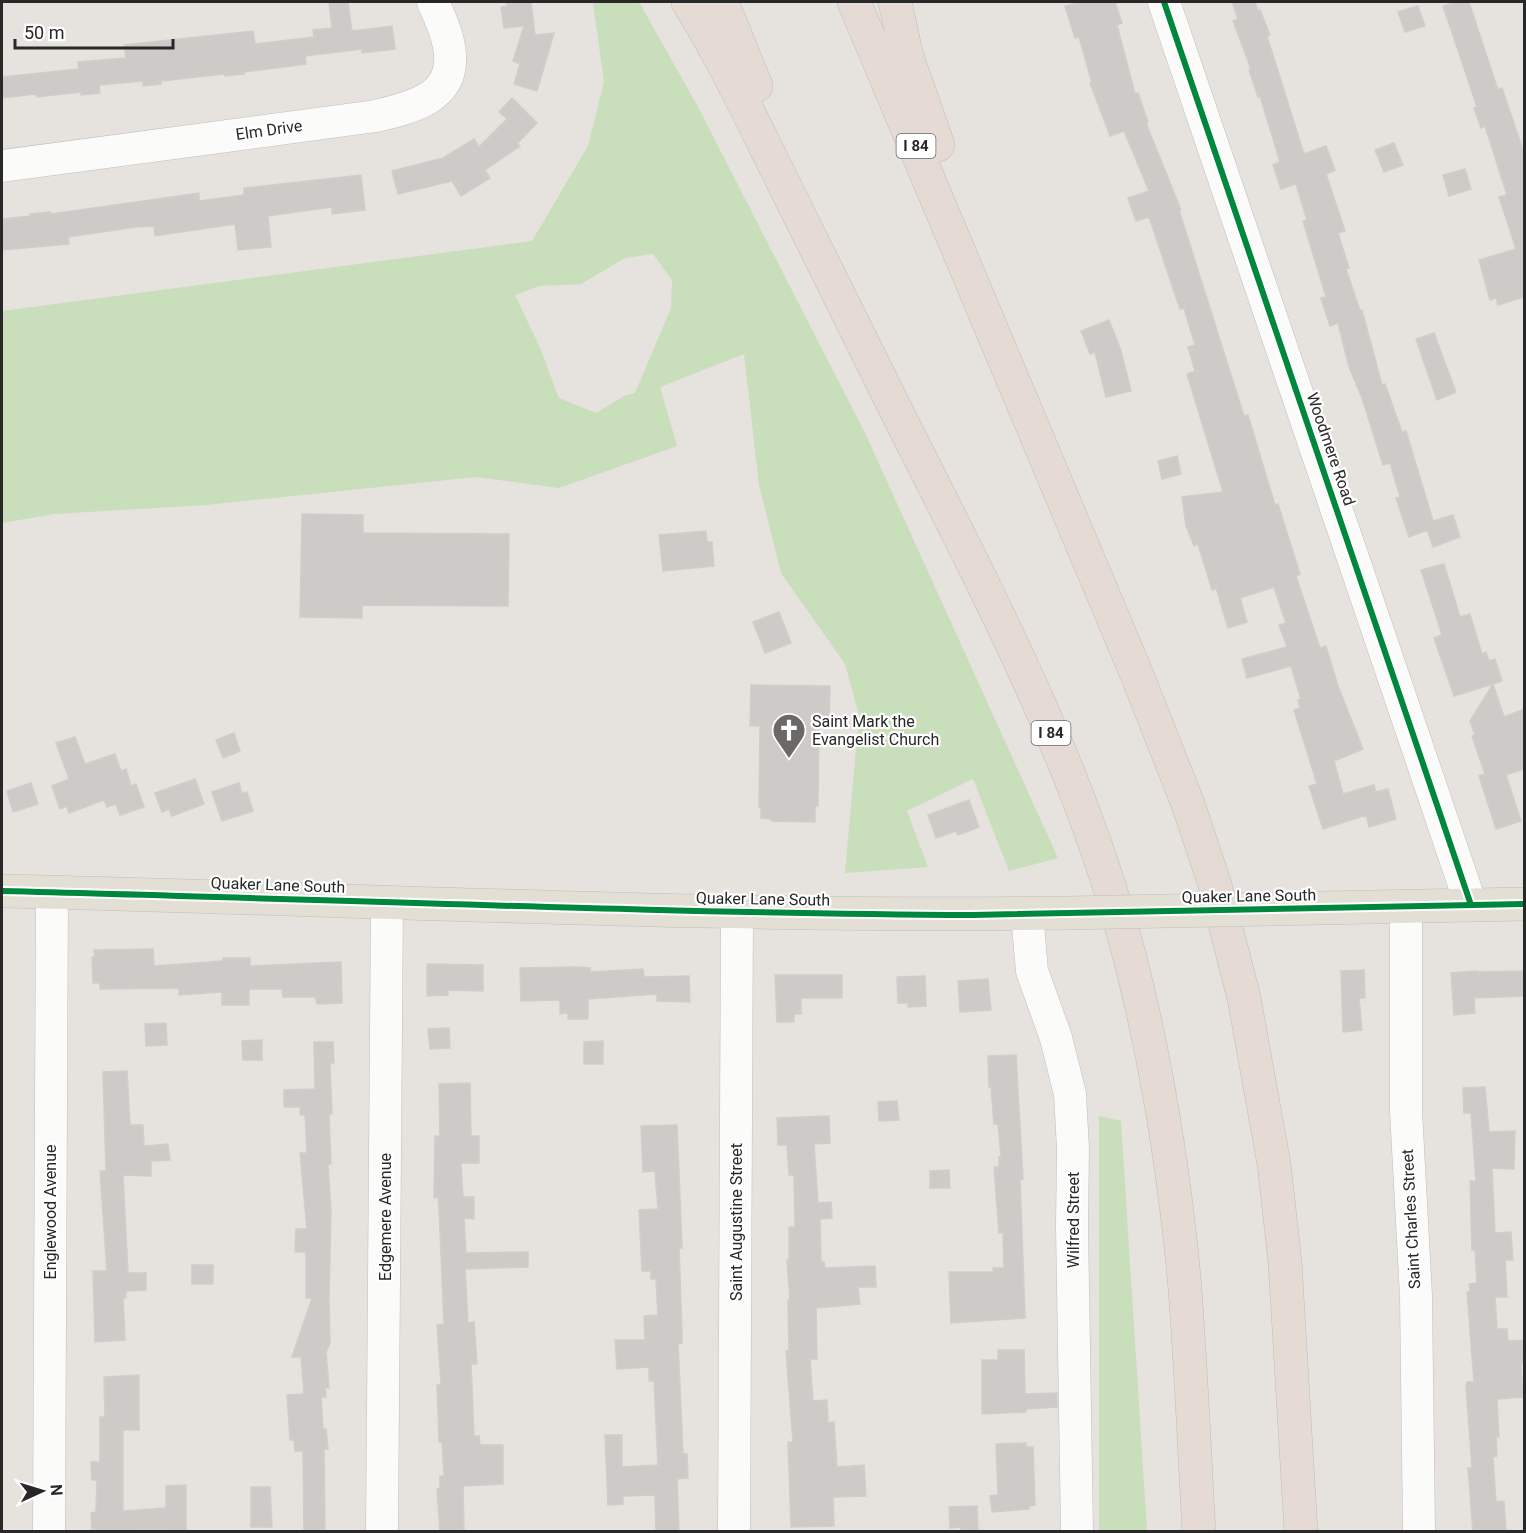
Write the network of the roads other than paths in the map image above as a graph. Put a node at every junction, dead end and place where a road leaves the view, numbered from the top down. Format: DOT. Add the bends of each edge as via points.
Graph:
graph roads {
  1 [pos="433,2"];
  2 [pos="688,2"];
  3 [pos="722,2"];
  4 [pos="854,2"];
  5 [pos="895,2"];
  6 [pos="1164,2"];
  7 [pos="2,166"];
  8 [pos="807,230"];
  9 [pos="976,291"];
  10 [pos="2,891"];
  11 [pos="52,892"];
  12 [pos="387,903"];
  13 [pos="1524,904"];
  14 [pos="1471,905"];
  15 [pos="1406,907"];
  16 [pos="737,913"];
  17 [pos="1027,914"];
  18 [pos="49,1532"];
  19 [pos="382,1532"];
  20 [pos="734,1532"];
  21 [pos="1077,1532"];
  22 [pos="1199,1532"];
  23 [pos="1300,1532"];
  24 [pos="1419,1532"];
  1 -- 7 [label="street, Elm Drive" via="447,39 449,65 438,89 418,105 376,116"];
  2 -- 8 [label="highway, I 84" via="727,70"];
  3 -- 8 [label="highway"];
  4 -- 9 [label="highway, I 84"];
  5 -- 9 [label="highway" via="907,57 955,195"];
  6 -- 14 [label="street, Woodmere Road"];
  8 -- 22 [label="highway, I 84" via="1023,668 1110,886 1144,1015 1171,1169 1184,1286"];
  9 -- 23 [label="highway, I 84" via="1170,757 1202,844 1228,934 1256,1055 1280,1214"];
  10 -- 11 [label="main road, Quaker Lane South"];
  11 -- 12 [label="main road, Quaker Lane South"];
  11 -- 18 [label="street, Englewood Avenue"];
  12 -- 16 [label="main road, Quaker Lane South"];
  12 -- 19 [label="street, Edgemere Avenue"];
  13 -- 14 [label="main road, Quaker Lane South"];
  14 -- 15 [label="main road, Quaker Lane South"];
  15 -- 17 [label="main road, Quaker Lane South, bridge"];
  15 -- 24 [label="street, Saint Charles Street" via="1406,1111 1416,1296"];
  16 -- 17 [label="main road, Quaker Lane South"];
  16 -- 20 [label="street, Saint Augustine Street"];
  17 -- 21 [label="street, Wilfred Street" via="1032,971 1056,1038 1070,1094"];
}
